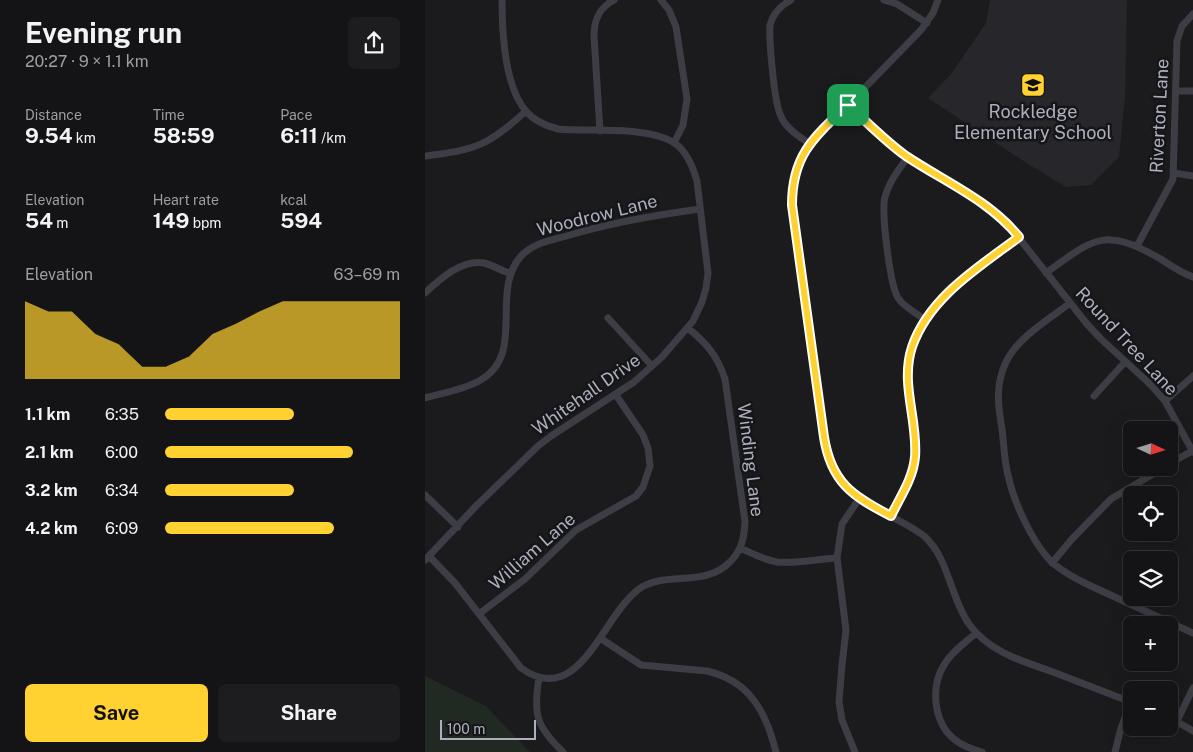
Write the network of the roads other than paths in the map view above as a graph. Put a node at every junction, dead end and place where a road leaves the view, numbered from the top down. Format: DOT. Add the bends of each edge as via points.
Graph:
graph roads {
  1 [pos="502,0"];
  2 [pos="614,0"];
  3 [pos="661,0"];
  4 [pos="791,0"];
  5 [pos="884,0"];
  6 [pos="938,0"];
  7 [pos="1193,14"];
  8 [pos="927,23"];
  9 [pos="1176,91"];
  10 [pos="1193,91"];
  11 [pos="848,105"];
  12 [pos="525,111"];
  13 [pos="600,131"];
  14 [pos="674,143"];
  15 [pos="810,144"];
  16 [pos="425,156"];
  17 [pos="908,157"];
  18 [pos="1174,173"];
  19 [pos="1193,176"];
  20 [pos="700,209"];
  21 [pos="1019,237"];
  22 [pos="1137,246"];
  23 [pos="510,273"];
  24 [pos="1046,273"];
  25 [pos="1193,277"];
  26 [pos="425,293"];
  27 [pos="1069,303"];
  28 [pos="608,318"];
  29 [pos="925,320"];
  30 [pos="688,328"];
  31 [pos="1125,362"];
  32 [pos="653,366"];
  33 [pos="1193,376"];
  34 [pos="617,395"];
  35 [pos="1094,396"];
  36 [pos="425,398"];
  37 [pos="1165,401"];
  38 [pos="1193,451"];
  39 [pos="1178,459"];
  40 [pos="1150,476"];
  41 [pos="425,495"];
  42 [pos="859,499"];
  43 [pos="891,516"];
  44 [pos="457,526"];
  45 [pos="740,548"];
  46 [pos="427,558"];
  47 [pos="837,558"];
  48 [pos="1052,563"];
  49 [pos="479,614"];
  50 [pos="1193,632"];
  51 [pos="977,633"];
  52 [pos="600,638"];
  53 [pos="539,677"];
  54 [pos="1193,688"];
  55 [pos="1123,699"];
  56 [pos="1178,719"];
  57 [pos="1178,722"];
  58 [pos="1123,723"];
  59 [pos="1193,730"];
  60 [pos="563,752"];
  61 [pos="776,752"];
  62 [pos="855,752"];
  63 [pos="982,752"];
  64 [pos="1115,752"];
  1 -- 12 [label="street" via="503,34 510,75"];
  2 -- 13 [label="street" via="601,10 594,29"];
  3 -- 14 [label="street" via="676,27 687,99 683,125"];
  4 -- 15 [label="street" via="773,15 770,25 775,86 783,119"];
  5 -- 8 [label="street" via="897,4"];
  6 -- 8 [label="street"];
  7 -- 9 [label="street, Riverton Lane" via="1183,24 1178,36"];
  8 -- 11 [label="street"];
  9 -- 10 [label="street"];
  9 -- 18 [label="street, Riverton Lane"];
  11 -- 15 [label="street"];
  11 -- 17 [label="street, Round Tree Lane"];
  12 -- 13 [label="street, Whitehall Drive" via="549,127"];
  12 -- 16 [label="street" via="499,134 475,148"];
  13 -- 14 [label="street, Whitehall Drive" via="653,134"];
  14 -- 20 [label="street, Whitehall Drive" via="693,170"];
  15 -- 42 [label="street" via="792,186 794,222 826,450 837,476"];
  17 -- 21 [label="street, Round Tree Lane" via="985,204"];
  17 -- 29 [label="street" via="889,185 883,215 896,293 905,306"];
  18 -- 19 [label="street"];
  18 -- 22 [label="street, Riverton Lane"];
  20 -- 23 [label="street, Woodrow Lane" via="600,226 540,243 523,254"];
  20 -- 30 [label="street, Whitehall Drive" via="707,281 697,315"];
  21 -- 24 [label="street, Round Tree Lane"];
  21 -- 29 [label="street" via="949,291"];
  22 -- 24 [label="street" via="1113,240 1096,241"];
  22 -- 25 [label="street"];
  23 -- 26 [label="street" via="485,264 467,264"];
  23 -- 36 [label="street, Woodrow Lane" via="505,349 500,363 480,381"];
  24 -- 27 [label="street, Round Tree Lane"];
  27 -- 31 [label="street, Round Tree Lane"];
  27 -- 48 [label="street" via="1012,351 1002,370 998,388 1008,476 1029,528"];
  28 -- 32 [label="street"];
  29 -- 43 [label="street" via="912,347 909,369 914,468"];
  30 -- 32 [label="street, Whitehall Drive"];
  30 -- 45 [label="street, Winding Lane" via="710,348 725,379 744,513"];
  31 -- 35 [label="street"];
  31 -- 37 [label="street, Round Tree Lane"];
  32 -- 34 [label="street, Whitehall Drive"];
  33 -- 37 [label="street"];
  34 -- 44 [label="street, Whitehall Drive" via="538,446"];
  34 -- 49 [label="street, William Lane" via="649,448 650,466 643,487 636,496 576,530 525,579"];
  37 -- 38 [label="street, Round Tree Lane"];
  38 -- 39 [label="street"];
  40 -- 48 [label="street" via="1111,499"];
  41 -- 44 [label="street"];
  42 -- 43 [label="street"];
  42 -- 47 [label="street" via="843,524"];
  43 -- 51 [label="street" via="931,543 965,617"];
  44 -- 46 [label="street, Whitehall Drive"];
  45 -- 47 [label="street" via="777,562"];
  45 -- 52 [label="street" via="727,565 708,576 642,587 625,603"];
  46 -- 49 [label="street" via="455,583"];
  47 -- 62 [label="street" via="846,630 839,702 842,720"];
  48 -- 50 [label="street" via="1091,586"];
  49 -- 53 [label="street" via="521,668"];
  51 -- 55 [label="street" via="1001,652 1022,662"];
  51 -- 63 [label="street" via="943,665 935,696 940,717 953,738"];
  52 -- 53 [label="street" via="574,670 556,677"];
  52 -- 61 [label="street" via="641,665 707,671 734,681 761,708"];
  53 -- 60 [label="street" via="537,718 543,730"];
  54 -- 56 [label="street"];
  57 -- 59 [label="street"];
  58 -- 64 [label="street"];
}
